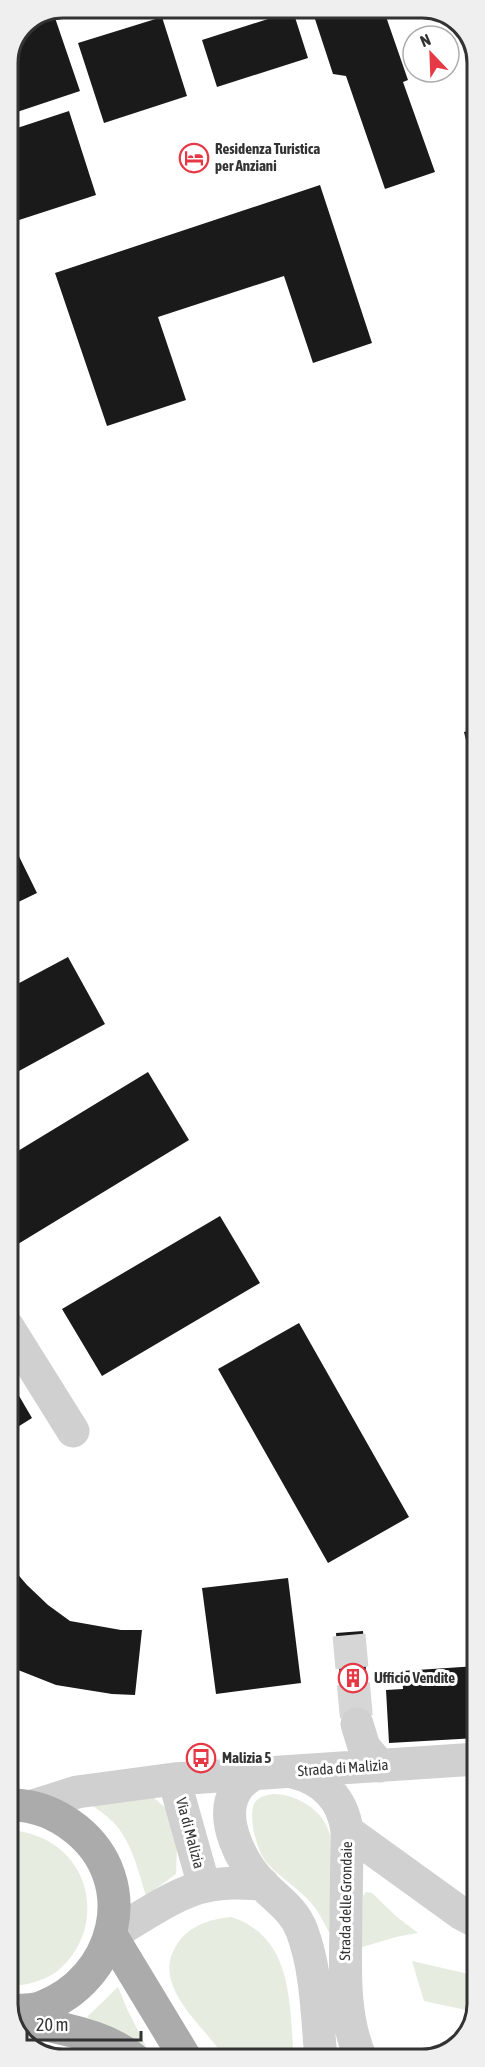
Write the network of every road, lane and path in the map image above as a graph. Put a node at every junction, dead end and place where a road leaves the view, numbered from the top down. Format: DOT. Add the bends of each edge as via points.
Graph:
graph roads {
  1 [pos="18,1343"];
  2 [pos="73,1431"];
  3 [pos="357,1724"];
  4 [pos="467,1760"];
  5 [pos="380,1766"];
  6 [pos="290,1771"];
  7 [pos="253,1774"];
  8 [pos="174,1779"];
  9 [pos="18,1803"];
  10 [pos="18,1803"];
  11 [pos="347,1831"];
  12 [pos="263,1884"];
  13 [pos="204,1886"];
  14 [pos="467,1917"];
  15 [pos="111,1935"];
  16 [pos="19,2011"];
  17 [pos="20,2018"];
  18 [pos="119,2049"];
  19 [pos="180,2049"];
  20 [pos="320,2049"];
  21 [pos="357,2049"];
  1 -- 2 [label="street"];
  3 -- 5 [label="street" via="362,1742"];
  4 -- 5 [label="street, Strada di Malizia"];
  5 -- 6 [label="street, Strada di Malizia"];
  6 -- 7 [label="street, Strada di Malizia"];
  6 -- 11 [label="street, Strada delle Grondaie" via="313,1779 330,1791 342,1808"];
  7 -- 8 [label="street, Strada di Malizia"];
  7 -- 12 [label="street" via="235,1790 231,1828 240,1852"];
  8 -- 9 [label="street, Strada di Malizia"];
  8 -- 13 [label="street, Via di Malizia"];
  10 -- 15 [label="main road" via="63,1818 88,1839 106,1866 114,1897"];
  11 -- 14 [label="street"];
  11 -- 21 [label="street, Strada delle Grondaie" via="346,1994"];
  12 -- 13 [label="street"];
  12 -- 20 [label="street" via="289,1908 305,1941"];
  13 -- 15 [label="street"];
  15 -- 16 [label="main road" via="96,1967 71,1993 39,2008"];
  15 -- 19 [label="main road"];
  17 -- 18 [label="main road" via="87,2035"];
}
